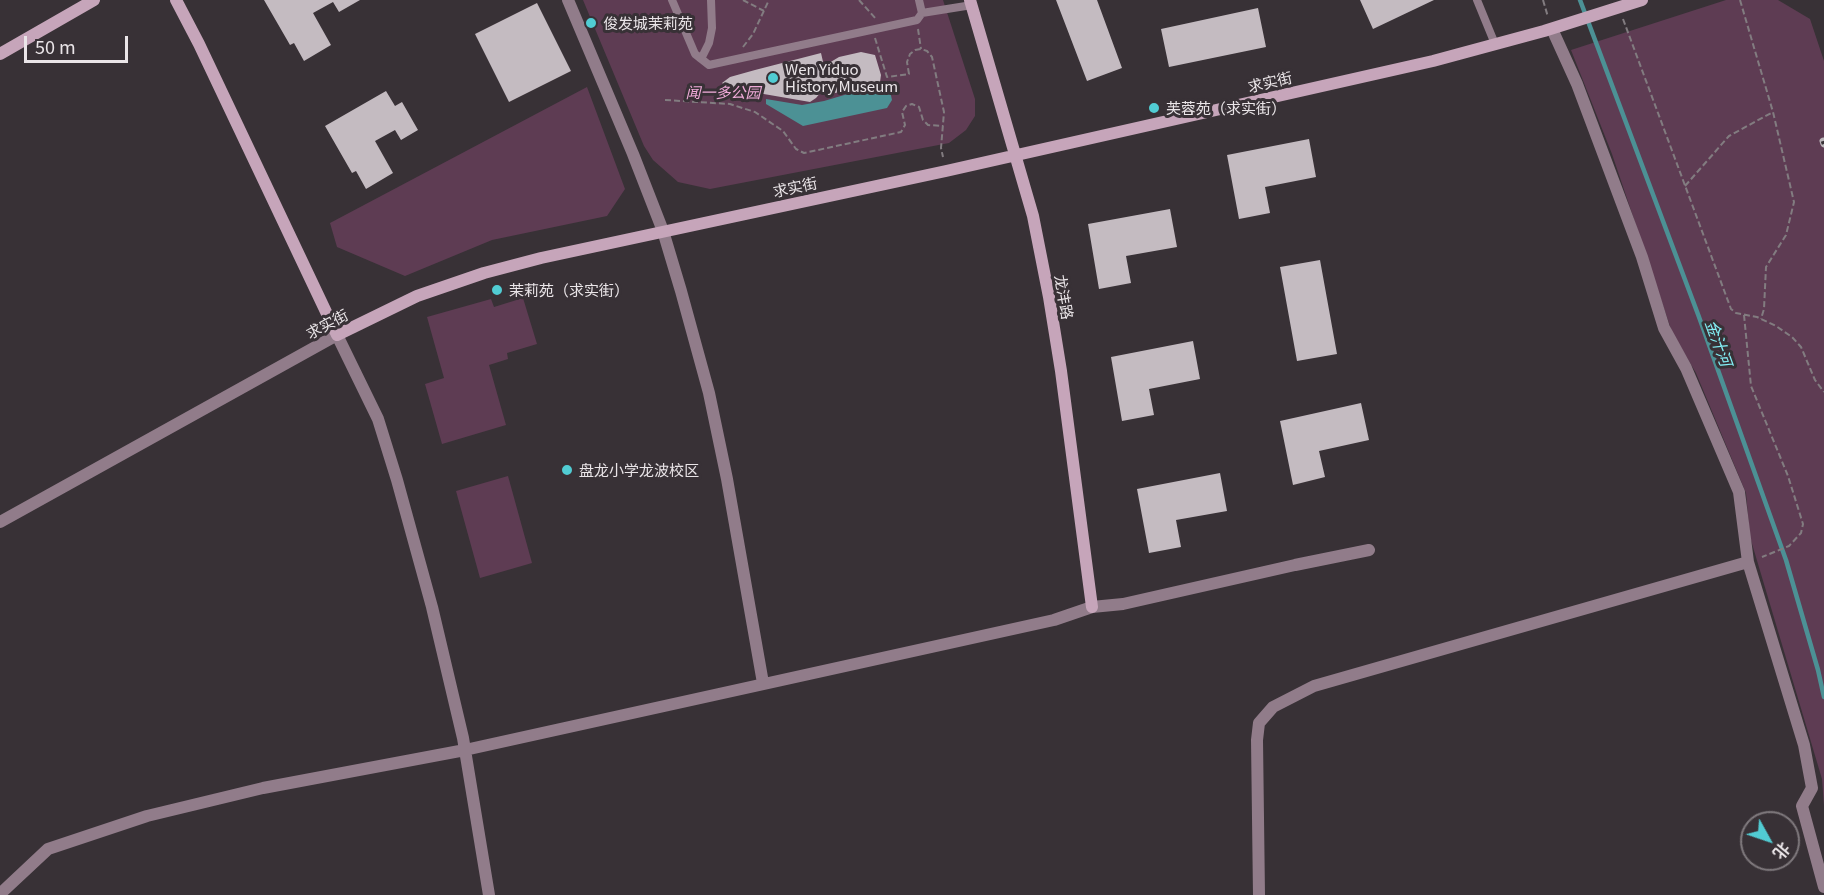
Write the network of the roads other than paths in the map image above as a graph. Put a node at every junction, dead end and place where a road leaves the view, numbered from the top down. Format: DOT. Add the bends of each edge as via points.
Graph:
graph roads {
  1 [pos="93,0"];
  2 [pos="176,0"];
  3 [pos="570,0"];
  4 [pos="672,0"];
  5 [pos="711,0"];
  6 [pos="919,0"];
  7 [pos="1477,0"];
  8 [pos="1642,0"];
  9 [pos="971,3"];
  10 [pos="922,13"];
  11 [pos="1558,27"];
  12 [pos="1495,44"];
  13 [pos="0,54"];
  14 [pos="701,59"];
  15 [pos="1014,155"];
  16 [pos="663,231"];
  17 [pos="337,335"];
  18 [pos="0,522"];
  19 [pos="1369,550"];
  20 [pos="1754,560"];
  21 [pos="1092,607"];
  22 [pos="763,683"];
  23 [pos="465,750"];
  24 [pos="1824,887"];
  25 [pos="0,894"];
  26 [pos="489,895"];
  27 [pos="1259,895"];
  1 -- 13 [label="street"];
  2 -- 17 [label="street"];
  3 -- 16 [label="street"];
  4 -- 14 [label="lane" via="695,54"];
  5 -- 14 [label="lane" via="709,43"];
  6 -- 10 [label="lane"];
  7 -- 12 [label="lane"];
  8 -- 11 [label="street, 求实街"];
  9 -- 10 [label="lane"];
  9 -- 15 [label="street, 龙沣路"];
  10 -- 14 [label="lane" via="917,20 734,60 709,65"];
  11 -- 12 [label="street, 求实街"];
  11 -- 20 [label="street" via="1664,328 1686,368 1739,492"];
  12 -- 15 [label="street, 求实街"];
  15 -- 16 [label="street, 求实街"];
  15 -- 21 [label="street, 龙沣路" via="1033,216 1049,297"];
  16 -- 17 [label="street, 求实街" via="484,273 417,296"];
  16 -- 22 [label="street" via="709,393"];
  17 -- 18 [label="street, 求实街"];
  17 -- 23 [label="street" via="378,419 397,480"];
  19 -- 21 [label="street" via="1123,604"];
  20 -- 24 [label="street" via="1804,745 1812,788 1802,806"];
  20 -- 27 [label="street" via="1314,686 1273,707 1259,723 1257,740"];
  21 -- 22 [label="street" via="1054,620"];
  22 -- 23 [label="street"];
  23 -- 25 [label="street" via="263,788 147,816 48,849"];
  23 -- 26 [label="street"];
}
